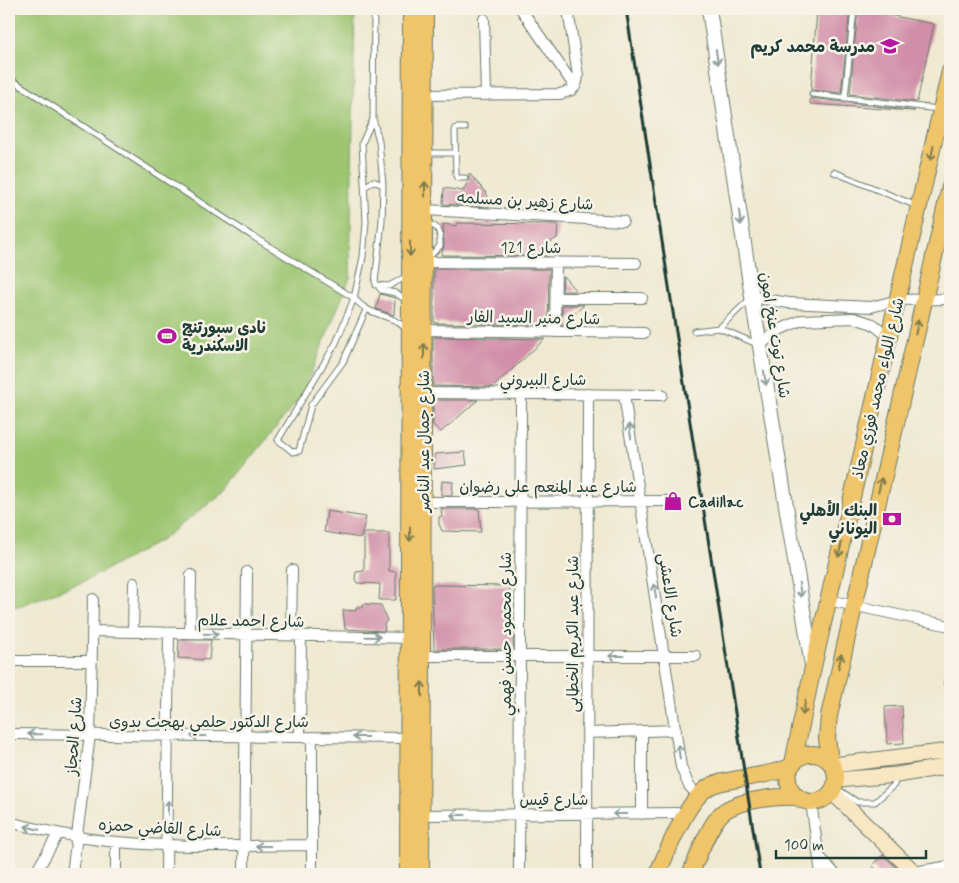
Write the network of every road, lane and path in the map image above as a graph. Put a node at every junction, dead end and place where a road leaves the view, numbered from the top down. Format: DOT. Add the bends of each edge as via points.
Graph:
graph roads {
  1 [pos="374,9"];
  2 [pos="411,9"];
  3 [pos="425,9"];
  4 [pos="521,9"];
  5 [pos="568,9"];
  6 [pos="710,9"];
  7 [pos="854,9"];
  8 [pos="484,19"];
  9 [pos="950,71"];
  10 [pos="9,78"];
  11 [pos="574,88"];
  12 [pos="812,94"];
  13 [pos="418,95"];
  14 [pos="486,95"];
  15 [pos="845,97"];
  16 [pos="941,109"];
  17 [pos="373,120"];
  18 [pos="465,128"];
  19 [pos="425,153"];
  20 [pos="455,153"];
  21 [pos="834,172"];
  22 [pos="465,178"];
  23 [pos="382,185"];
  24 [pos="365,187"];
  25 [pos="950,187"];
  26 [pos="919,207"];
  27 [pos="425,217"];
  28 [pos="623,220"];
  29 [pos="425,261"];
  30 [pos="556,262"];
  31 [pos="636,262"];
  32 [pos="410,272"];
  33 [pos="376,285"];
  34 [pos="752,297"];
  35 [pos="354,298"];
  36 [pos="556,298"];
  37 [pos="642,298"];
  38 [pos="950,299"];
  39 [pos="898,300"];
  40 [pos="924,300"];
  41 [pos="417,304"];
  42 [pos="366,310"];
  43 [pos="719,328"];
  44 [pos="694,331"];
  45 [pos="417,332"];
  46 [pos="555,332"];
  47 [pos="644,333"];
  48 [pos="889,336"];
  49 [pos="760,345"];
  50 [pos="423,393"];
  51 [pos="521,394"];
  52 [pos="588,394"];
  53 [pos="624,394"];
  54 [pos="662,395"];
  55 [pos="588,501"];
  56 [pos="641,501"];
  57 [pos="673,501"];
  58 [pos="423,502"];
  59 [pos="520,502"];
  60 [pos="292,570"];
  61 [pos="247,572"];
  62 [pos="191,575"];
  63 [pos="134,583"];
  64 [pos="93,599"];
  65 [pos="828,600"];
  66 [pos="852,605"];
  67 [pos="950,626"];
  68 [pos="92,631"];
  69 [pos="133,632"];
  70 [pos="169,633"];
  71 [pos="190,633"];
  72 [pos="246,634"];
  73 [pos="296,635"];
  74 [pos="410,638"];
  75 [pos="422,656"];
  76 [pos="520,656"];
  77 [pos="587,656"];
  78 [pos="665,656"];
  79 [pos="696,656"];
  80 [pos="9,661"];
  81 [pos="92,661"];
  82 [pos="813,666"];
  83 [pos="676,730"];
  84 [pos="642,731"];
  85 [pos="587,733"];
  86 [pos="9,734"];
  87 [pos="90,735"];
  88 [pos="169,736"];
  89 [pos="245,736"];
  90 [pos="300,737"];
  91 [pos="312,737"];
  92 [pos="409,738"];
  93 [pos="950,751"];
  94 [pos="792,765"];
  95 [pos="950,766"];
  96 [pos="897,775"];
  97 [pos="833,777"];
  98 [pos="698,795"];
  99 [pos="804,799"];
  100 [pos="686,813"];
  101 [pos="587,814"];
  102 [pos="642,814"];
  103 [pos="421,815"];
  104 [pos="519,815"];
  105 [pos="9,822"];
  106 [pos="58,834"];
  107 [pos="78,837"];
  108 [pos="116,842"];
  109 [pos="167,845"];
  110 [pos="312,845"];
  111 [pos="244,846"];
  112 [pos="818,856"];
  113 [pos="950,866"];
  114 [pos="695,870"];
  115 [pos="915,873"];
  116 [pos="35,874"];
  117 [pos="72,874"];
  118 [pos="116,874"];
  119 [pos="166,874"];
  120 [pos="244,874"];
  121 [pos="312,874"];
  122 [pos="408,874"];
  123 [pos="421,874"];
  124 [pos="519,874"];
  125 [pos="587,874"];
  126 [pos="657,874"];
  127 [pos="821,874"];
  128 [pos="835,874"];
  1 -- 17 [label="lane"];
  2 -- 13 [label="main road, شارع جمال عبد الناصر"];
  3 -- 13 [label="main road, شارع جمال عبد الناصر"];
  4 -- 11 [label="street"];
  5 -- 11 [label="street" via="578,76"];
  6 -- 34 [label="street, شارع توت عنخ امون, one-way"];
  7 -- 15 [label="lane"];
  8 -- 14 [label="street"];
  9 -- 16 [label="main road, شارع اللواء محمد فوزي معاذ"];
  10 -- 35 [label="lane" via="227,220"];
  11 -- 14 [label="street" via="560,94"];
  12 -- 15 [label="lane"];
  13 -- 14 [label="street"];
  13 -- 19 [label="main road, شارع جمال عبد الناصر"];
  13 -- 32 [label="main road, شارع جمال عبد الناصر, one-way"];
  15 -- 16 [label="lane"];
  16 -- 26 [label="main road, شارع اللواء محمد فوزي معاذ, one-way"];
  17 -- 23 [label="lane" via="379,141"];
  17 -- 24 [label="lane" via="362,143"];
  18 -- 20 [label="lane" via="455,130"];
  19 -- 20 [label="lane"];
  27 -- 19 [label="main road, شارع جمال عبد الناصر, one-way"];
  20 -- 22 [label="lane" via="456,176"];
  21 -- 26 [label="lane"];
  23 -- 24 [label="lane" via="373,181"];
  23 -- 33 [label="lane"];
  24 -- 35 [label="lane" via="363,257"];
  25 -- 40 [label="main road, شارع اللواء محمد فوزي معاذ"];
  26 -- 39 [label="main road, شارع اللواء محمد فوزي معاذ"];
  27 -- 28 [label="street, شارع زهير بن مسلمه"];
  27 -- 29 [label="main road, شارع جمال عبد الناصر"];
  29 -- 30 [label="street, شارع 121"];
  29 -- 41 [label="main road, شارع جمال عبد الناصر"];
  30 -- 31 [label="street, شارع 121"];
  30 -- 36 [label="street"];
  32 -- 33 [label="lane" via="396,284"];
  32 -- 41 [label="main road, شارع جمال عبد الناصر"];
  33 -- 41 [label="lane"];
  34 -- 39 [label="street" via="789,303 871,307"];
  34 -- 43 [label="lane"];
  34 -- 49 [label="street, شارع توت عنخ امون"];
  35 -- 42 [label="lane"];
  35 -- 42 [label="lane" via="336,343 278,440 293,452 299,451 311,405 340,367"];
  36 -- 37 [label="street"];
  36 -- 46 [label="street"];
  38 -- 40 [label="street"];
  39 -- 40 [label="street"];
  39 -- 48 [label="main road, شارع اللواء محمد فوزي معاذ"];
  66 -- 40 [label="main road, شارع اللواء محمد فوزي معاذ, one-way"];
  41 -- 45 [label="main road, شارع جمال عبد الناصر"];
  42 -- 45 [label="lane" via="397,320"];
  43 -- 44 [label="lane"];
  43 -- 49 [label="lane"];
  45 -- 46 [label="street, شارع منير السيد الفار"];
  50 -- 45 [label="main road, شارع جمال عبد الناصر, one-way"];
  45 -- 74 [label="main road, شارع جمال عبد الناصر, one-way"];
  46 -- 47 [label="street, شارع منير السيد الفار"];
  48 -- 49 [label="street" via="864,320 854,318 802,320 779,330"];
  48 -- 65 [label="main road, شارع اللواء محمد فوزي معاذ, one-way"];
  49 -- 82 [label="street, شارع توت عنخ امون, one-way"];
  50 -- 51 [label="street, شارع البيروني"];
  50 -- 58 [label="main road, شارع جمال عبد الناصر"];
  51 -- 52 [label="street, شارع البيروني"];
  51 -- 59 [label="street, شارع محمود حسن فهمي"];
  52 -- 53 [label="street, شارع البيروني"];
  52 -- 55 [label="street, شارع عبد الكريم الخطابى"];
  53 -- 54 [label="street, شارع البيروني"];
  56 -- 53 [label="street, شارع الاعشى, one-way"];
  55 -- 56 [label="street, شارع عبد المنعم على رضوان"];
  55 -- 59 [label="street, شارع عبد المنعم على رضوان"];
  55 -- 77 [label="street, شارع عبد الكريم الخطابى"];
  56 -- 57 [label="street, شارع عبد المنعم على رضوان"];
  78 -- 56 [label="street, شارع الاعشى, one-way"];
  58 -- 59 [label="street, شارع عبد المنعم على رضوان"];
  58 -- 75 [label="main road, شارع جمال عبد الناصر"];
  59 -- 76 [label="street, شارع محمود حسن فهمي"];
  60 -- 73 [label="street"];
  61 -- 72 [label="street"];
  62 -- 71 [label="street"];
  63 -- 69 [label="street"];
  64 -- 68 [label="street, شارع الحجاز"];
  65 -- 66 [label="street"];
  65 -- 82 [label="main road, شارع اللواء محمد فوزي معاذ"];
  66 -- 67 [label="street"];
  97 -- 66 [label="main road, شارع اللواء محمد فوزي معاذ, one-way" via="827,738 828,716"];
  68 -- 69 [label="street, شارع احمد علام"];
  68 -- 81 [label="street, شارع الحجاز"];
  69 -- 70 [label="street, شارع احمد علام"];
  70 -- 71 [label="street, شارع احمد علام"];
  70 -- 88 [label="street"];
  71 -- 72 [label="street, شارع احمد علام, one-way"];
  72 -- 73 [label="street, شارع احمد علام"];
  72 -- 89 [label="street"];
  73 -- 74 [label="street, شارع احمد علام, one-way"];
  73 -- 90 [label="street"];
  74 -- 92 [label="main road, شارع جمال عبد الناصر"];
  75 -- 76 [label="street"];
  103 -- 75 [label="main road, شارع جمال عبد الناصر, one-way"];
  76 -- 77 [label="street"];
  76 -- 104 [label="street, شارع محمود حسن فهمي"];
  78 -- 77 [label="street, one-way"];
  77 -- 85 [label="street, شارع عبد الكريم الخطابى"];
  78 -- 79 [label="street"];
  78 -- 83 [label="street, شارع الاعشى"];
  80 -- 81 [label="street"];
  81 -- 87 [label="street, شارع الحجاز"];
  82 -- 94 [label="main road, شارع اللواء محمد فوزي معاذ, one-way"];
  83 -- 84 [label="street"];
  98 -- 83 [label="street, شارع الاعشى, one-way" via="683,774"];
  84 -- 85 [label="street"];
  84 -- 102 [label="street"];
  85 -- 101 [label="street, شارع عبد الكريم الخطابى"];
  87 -- 86 [label="street, شارع الدكتور حلمي بهجت بدوى, one-way"];
  87 -- 88 [label="street, شارع الدكتور حلمي بهجت بدوى"];
  87 -- 107 [label="street, شارع الحجاز"];
  89 -- 88 [label="street, شارع الدكتور حلمي بهجت بدوى, one-way"];
  109 -- 88 [label="street, one-way"];
  89 -- 90 [label="street, شارع الدكتور حلمي بهجت بدوى"];
  89 -- 111 [label="street"];
  90 -- 91 [label="street, شارع الدكتور حلمي بهجت بدوى"];
  92 -- 91 [label="street, شارع الدكتور حلمي بهجت بدوى, one-way"];
  91 -- 110 [label="street"];
  92 -- 122 [label="main road, شارع جمال عبد الناصر"];
  93 -- 97 [label="main road"];
  94 -- 97 [label="main road" via="801,756 821,755"];
  94 -- 98 [label="main road" via="770,774 715,784"];
  94 -- 99 [label="main road" via="789,783"];
  95 -- 96 [label="main road"];
  96 -- 97 [label="main road"];
  96 -- 97 [label="lane" via="894,785 875,802 857,802"];
  97 -- 99 [label="main road" via="823,800"];
  97 -- 115 [label="main road"];
  98 -- 100 [label="main road"];
  99 -- 112 [label="street"];
  99 -- 114 [label="main road" via="773,798 728,809 716,821"];
  100 -- 102 [label="street, شارع قيس"];
  100 -- 126 [label="main road"];
  102 -- 101 [label="street, شارع قيس, one-way"];
  101 -- 104 [label="street, شارع قيس"];
  101 -- 125 [label="street, شارع عبد الكريم الخطابى"];
  104 -- 103 [label="street, شارع قيس, one-way"];
  103 -- 123 [label="main road, شارع جمال عبد الناصر"];
  104 -- 124 [label="street, شارع محمود حسن فهمي"];
  106 -- 105 [label="street, شارع القاضي حمزه, one-way"];
  106 -- 107 [label="street, شارع القاضي حمزه"];
  106 -- 116 [label="street"];
  107 -- 108 [label="street, شارع القاضي حمزه"];
  107 -- 117 [label="street, شارع الحجاز"];
  108 -- 109 [label="street, شارع القاضي حمزه"];
  108 -- 118 [label="street"];
  109 -- 111 [label="street, شارع القاضي حمزه"];
  109 -- 119 [label="street"];
  110 -- 111 [label="street, شارع القاضي حمزه, one-way"];
  110 -- 121 [label="street"];
  111 -- 120 [label="street"];
  112 -- 127 [label="street"];
  112 -- 128 [label="street"];
  113 -- 115 [label="street"];
}
